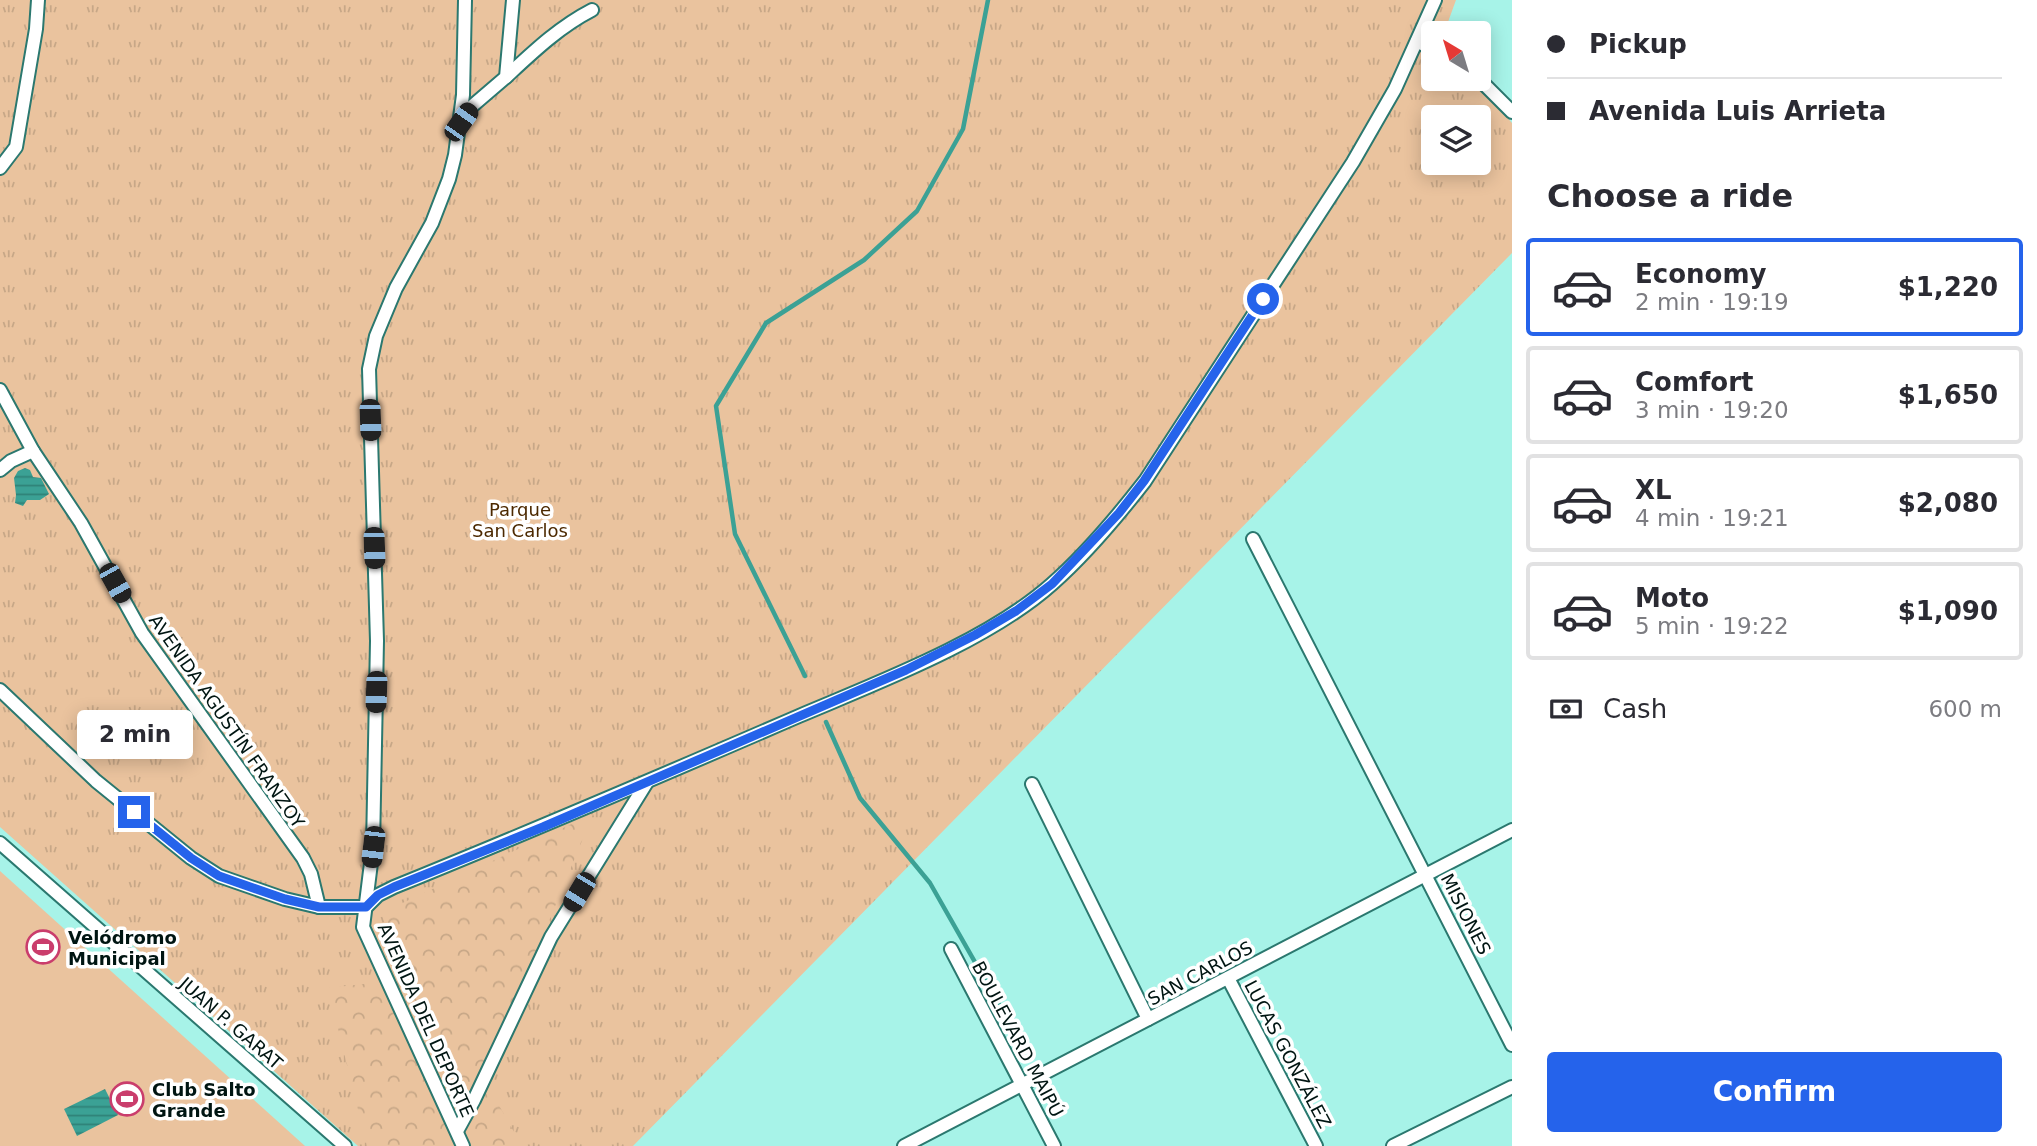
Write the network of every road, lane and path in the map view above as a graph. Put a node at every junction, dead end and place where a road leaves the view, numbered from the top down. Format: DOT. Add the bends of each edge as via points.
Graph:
graph roads {
  1 [pos="38,0"];
  2 [pos="465,0"];
  3 [pos="513,0"];
  4 [pos="1435,0"];
  5 [pos="592,10"];
  6 [pos="1417,41"];
  7 [pos="1421,43"];
  8 [pos="506,77"];
  9 [pos="1491,91"];
  10 [pos="1512,112"];
  11 [pos="456,155"];
  12 [pos="0,168"];
  13 [pos="0,390"];
  14 [pos="33,451"];
  15 [pos="0,470"];
  16 [pos="1253,539"];
  17 [pos="0,690"];
  18 [pos="648,782"];
  19 [pos="1032,784"];
  20 [pos="1512,830"];
  21 [pos="0,843"];
  22 [pos="1426,873"];
  23 [pos="319,907"];
  24 [pos="366,907"];
  25 [pos="951,949"];
  26 [pos="1228,978"];
  27 [pos="1148,1019"];
  28 [pos="1512,1045"];
  29 [pos="1022,1086"];
  30 [pos="1512,1087"];
  31 [pos="457,1131"];
  32 [pos="345,1146"];
  33 [pos="463,1146"];
  34 [pos="904,1146"];
  35 [pos="1054,1146"];
  36 [pos="1316,1146"];
  37 [pos="1393,1146"];
  1 -- 12 [label="street" via="16,147"];
  2 -- 11 [label="street" via="463,95"];
  3 -- 8 [label="street"];
  4 -- 6 [label="street"];
  5 -- 8 [label="street" via="550,37"];
  6 -- 7 [label="street"];
  6 -- 18 [label="street" via="1353,162 1144,481 1052,584 1016,611 906,670"];
  8 -- 11 [label="street" via="471,107 461,122"];
  9 -- 10 [label="street"];
  11 -- 24 [label="street, AVENIDA DEL DEPORTE" via="432,223 376,336 369,369 377,641 373,847"];
  13 -- 14 [label="street, AVENIDA AGUSTÍN FRANZOY"];
  14 -- 15 [label="street"];
  14 -- 23 [label="street, AVENIDA AGUSTÍN FRANZOY" via="81,523 142,633 303,858"];
  16 -- 22 [label="street, MISIONES"];
  17 -- 23 [label="street" via="96,781 191,858 219,876"];
  18 -- 24 [label="street" via="394,887"];
  18 -- 31 [label="street" via="551,937"];
  19 -- 27 [label="street"];
  20 -- 22 [label="street, SAN CARLOS"];
  21 -- 32 [label="street, JUAN P. GARAT"];
  22 -- 26 [label="street, SAN CARLOS"];
  22 -- 28 [label="street, MISIONES"];
  23 -- 24 [label="street"];
  24 -- 31 [label="street, AVENIDA DEL DEPORTE" via="363,927"];
  25 -- 29 [label="street, BOULEVARD MAIPÚ"];
  26 -- 27 [label="street, SAN CARLOS"];
  26 -- 36 [label="street, LUCAS GONZÁLEZ"];
  27 -- 29 [label="street, SAN CARLOS"];
  29 -- 34 [label="street, SAN CARLOS"];
  29 -- 35 [label="street, BOULEVARD MAIPÚ"];
  30 -- 37 [label="street"];
  31 -- 33 [label="street, AVENIDA DEL DEPORTE"];
}
